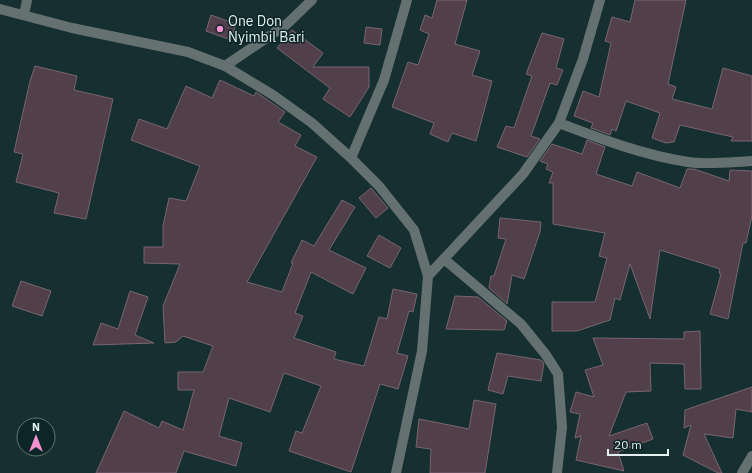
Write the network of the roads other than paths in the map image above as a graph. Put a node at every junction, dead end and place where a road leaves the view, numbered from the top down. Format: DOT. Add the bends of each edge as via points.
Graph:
graph roads {
  1 [pos="27,0"];
  2 [pos="312,0"];
  3 [pos="407,0"];
  4 [pos="600,0"];
  5 [pos="0,9"];
  6 [pos="24,15"];
  7 [pos="225,66"];
  8 [pos="559,123"];
  9 [pos="351,158"];
  10 [pos="752,161"];
  11 [pos="444,259"];
  12 [pos="428,276"];
  13 [pos="752,456"];
  14 [pos="396,473"];
  15 [pos="557,473"];
  16 [pos="742,473"];
  1 -- 6 [label="street"];
  2 -- 7 [label="street" via="287,24"];
  3 -- 9 [label="street" via="384,80"];
  4 -- 8 [label="street" via="583,59"];
  5 -- 6 [label="street"];
  6 -- 7 [label="street" via="72,28 188,52"];
  7 -- 9 [label="street" via="273,95 312,123"];
  8 -- 10 [label="street" via="613,143 689,163"];
  8 -- 11 [label="street" via="523,174"];
  9 -- 12 [label="street" via="379,186 414,230"];
  11 -- 12 [label="street"];
  11 -- 15 [label="street" via="521,324 558,374 562,427"];
  12 -- 14 [label="street" via="422,351"];
  13 -- 16 [label="street"];
}
